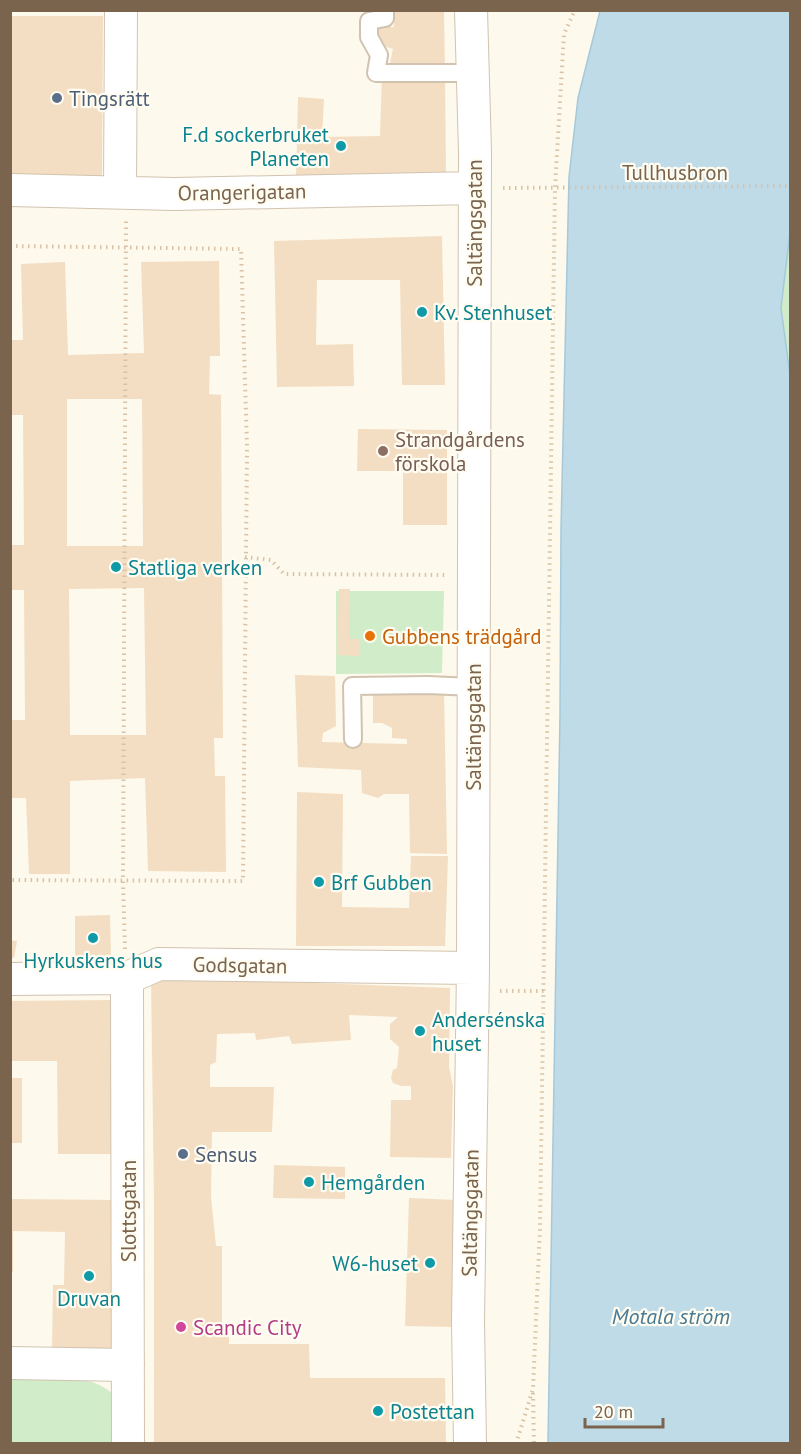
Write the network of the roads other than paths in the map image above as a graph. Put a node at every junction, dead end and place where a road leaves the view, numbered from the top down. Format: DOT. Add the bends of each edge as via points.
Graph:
graph roads {
  1 [pos="121,10"];
  2 [pos="385,10"];
  3 [pos="471,10"];
  4 [pos="473,73"];
  5 [pos="474,188"];
  6 [pos="10,190"];
  7 [pos="123,191"];
  8 [pos="473,687"];
  9 [pos="353,738"];
  10 [pos="126,978"];
  11 [pos="10,980"];
  12 [pos="472,980"];
  13 [pos="10,1363"];
  14 [pos="128,1365"];
  15 [pos="128,1443"];
  16 [pos="470,1443"];
  1 -- 7 [label="street"];
  2 -- 4 [label="lane" via="385,18 369,21 369,37 378,55 376,73"];
  3 -- 4 [label="street, Saltängsgatan"];
  4 -- 5 [label="street, Saltängsgatan"];
  5 -- 7 [label="street, Orangerigatan" via="174,194"];
  5 -- 8 [label="street, Saltängsgatan"];
  6 -- 7 [label="street, Orangerigatan"];
  8 -- 9 [label="lane" via="352,686"];
  8 -- 12 [label="street, Saltängsgatan"];
  10 -- 11 [label="street, Godsgatan"];
  10 -- 12 [label="street, Godsgatan" via="159,964"];
  10 -- 14 [label="street, Slottsgatan"];
  12 -- 16 [label="street, Saltängsgatan"];
  13 -- 14 [label="street"];
  14 -- 15 [label="street, Slottsgatan"];
}
